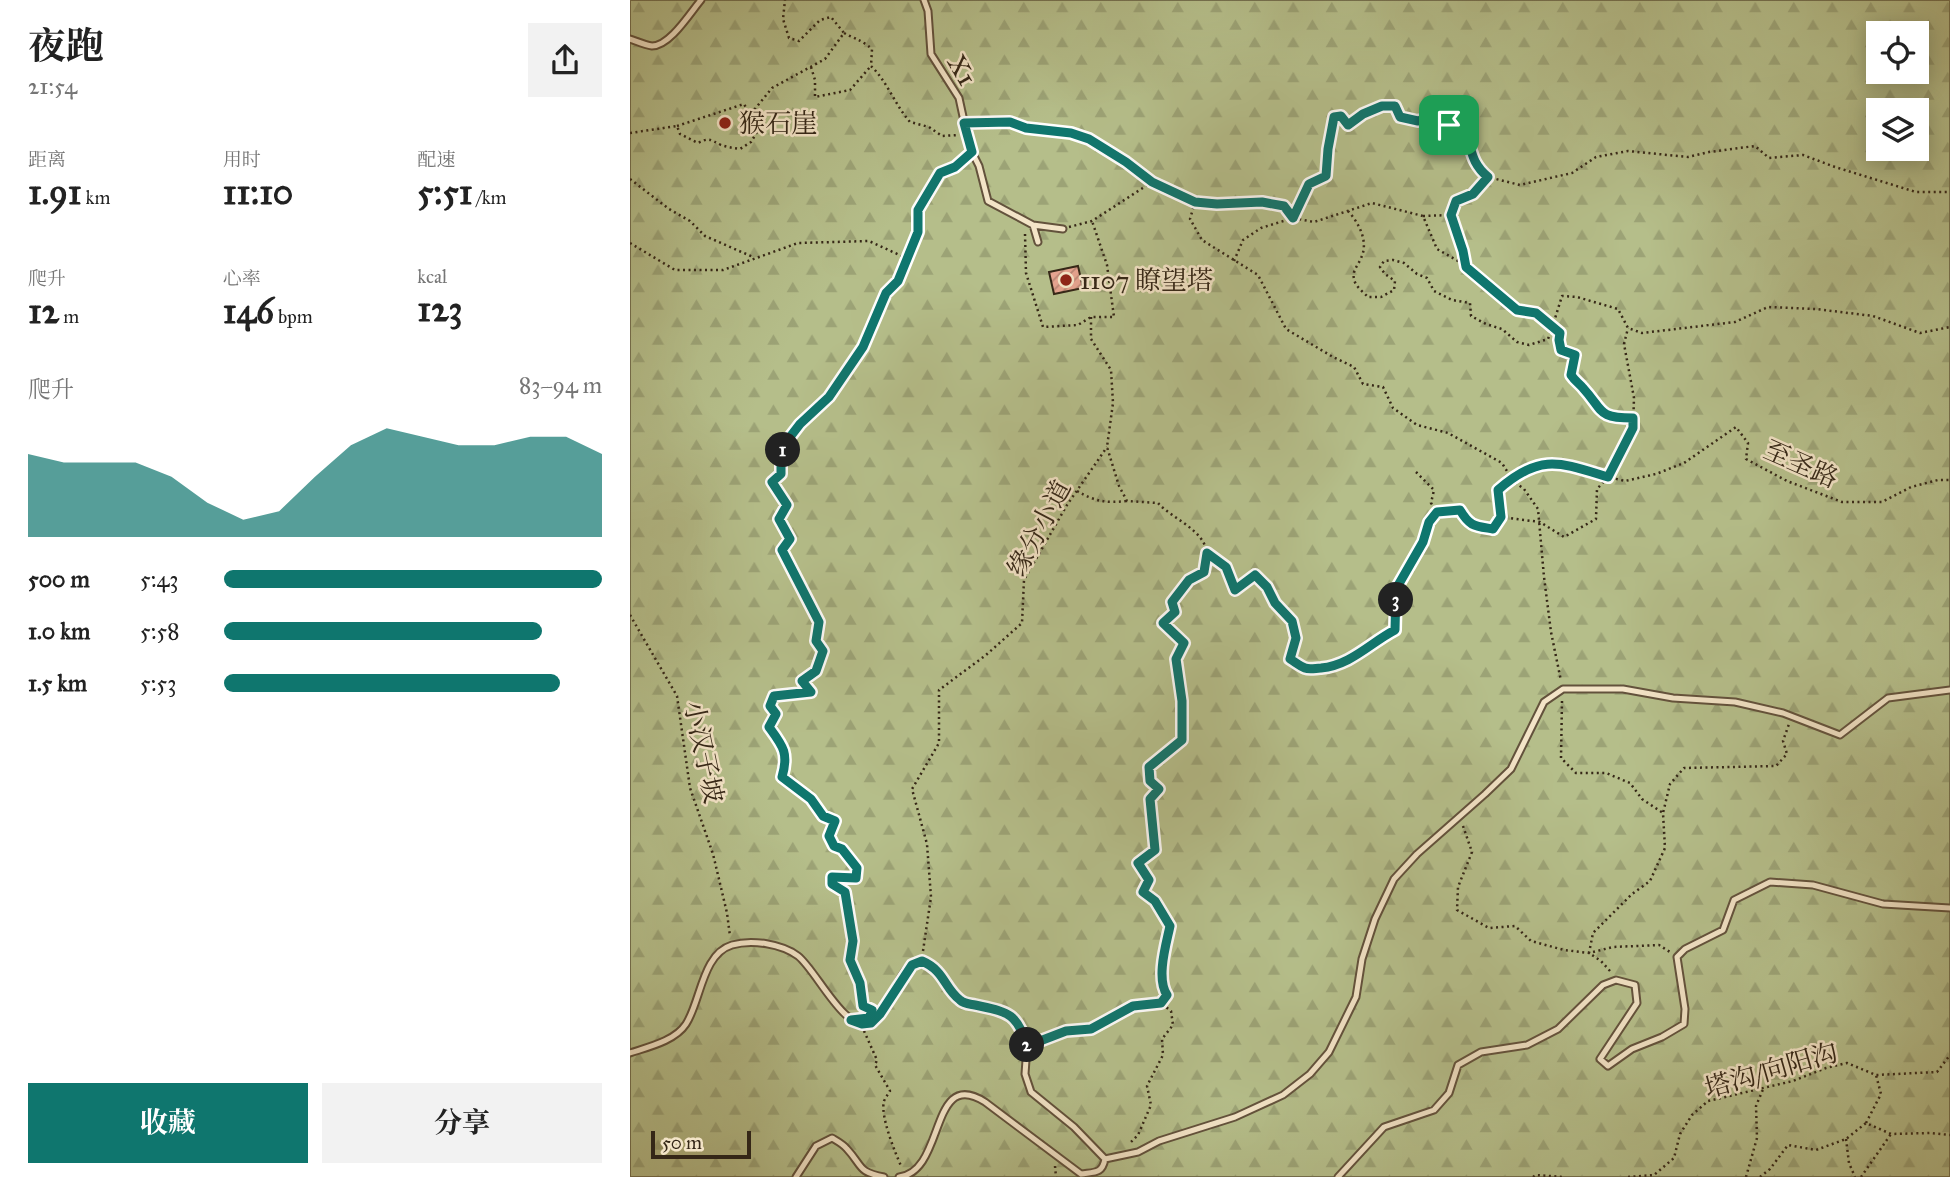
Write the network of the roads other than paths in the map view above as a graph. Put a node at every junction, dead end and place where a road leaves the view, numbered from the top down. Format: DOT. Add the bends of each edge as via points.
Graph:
graph roads {
  1 [pos="701,0"];
  2 [pos="924,0"];
  3 [pos="630,39"];
  4 [pos="1033,225"];
  5 [pos="1062,229"];
  6 [pos="1038,242"];
  7 [pos="1950,690"];
  8 [pos="1950,908"];
  9 [pos="630,1053"];
  10 [pos="1105,1159"];
  11 [pos="909,1176"];
  12 [pos="796,1177"];
  13 [pos="884,1177"];
  14 [pos="899,1177"];
  15 [pos="1338,1177"];
  1 -- 3 [label="lane" via="664,43 652,46"];
  2 -- 4 [label="lane, X1" via="931,54 959,98 988,201"];
  4 -- 5 [label="lane, X1"];
  4 -- 6 [label="lane"];
  7 -- 10 [label="lane" via="1888,698 1840,735 1792,716 1735,702 1623,689 1563,689 1544,702 1511,769 1394,879 1362,958 1356,997 1329,1052 1310,1074 1283,1095 1235,1117"];
  8 -- 15 [label="lane" via="1882,904 1814,885 1770,882 1734,900 1723,930 1677,957 1684,1024 1608,1066 1600,1059 1637,1003 1635,985 1616,980 1603,985 1558,1029 1527,1045 1481,1052 1458,1065 1449,1093 1434,1110 1384,1127"];
  9 -- 10 [label="lane" via="675,1035 686,1025 715,954 731,945 770,944 798,956 839,1008 862,1024 880,1014 912,965 922,961 944,978 962,1003 1002,1010 1014,1018 1027,1046 1025,1074 1031,1091"];
  10 -- 11 [label="lane" via="1098,1172 1082,1174 985,1102 960,1094 948,1102 929,1151"];
  11 -- 14 [label="lane"];
  12 -- 13 [label="lane" via="816,1146 832,1138 846,1147 860,1168"];
}
